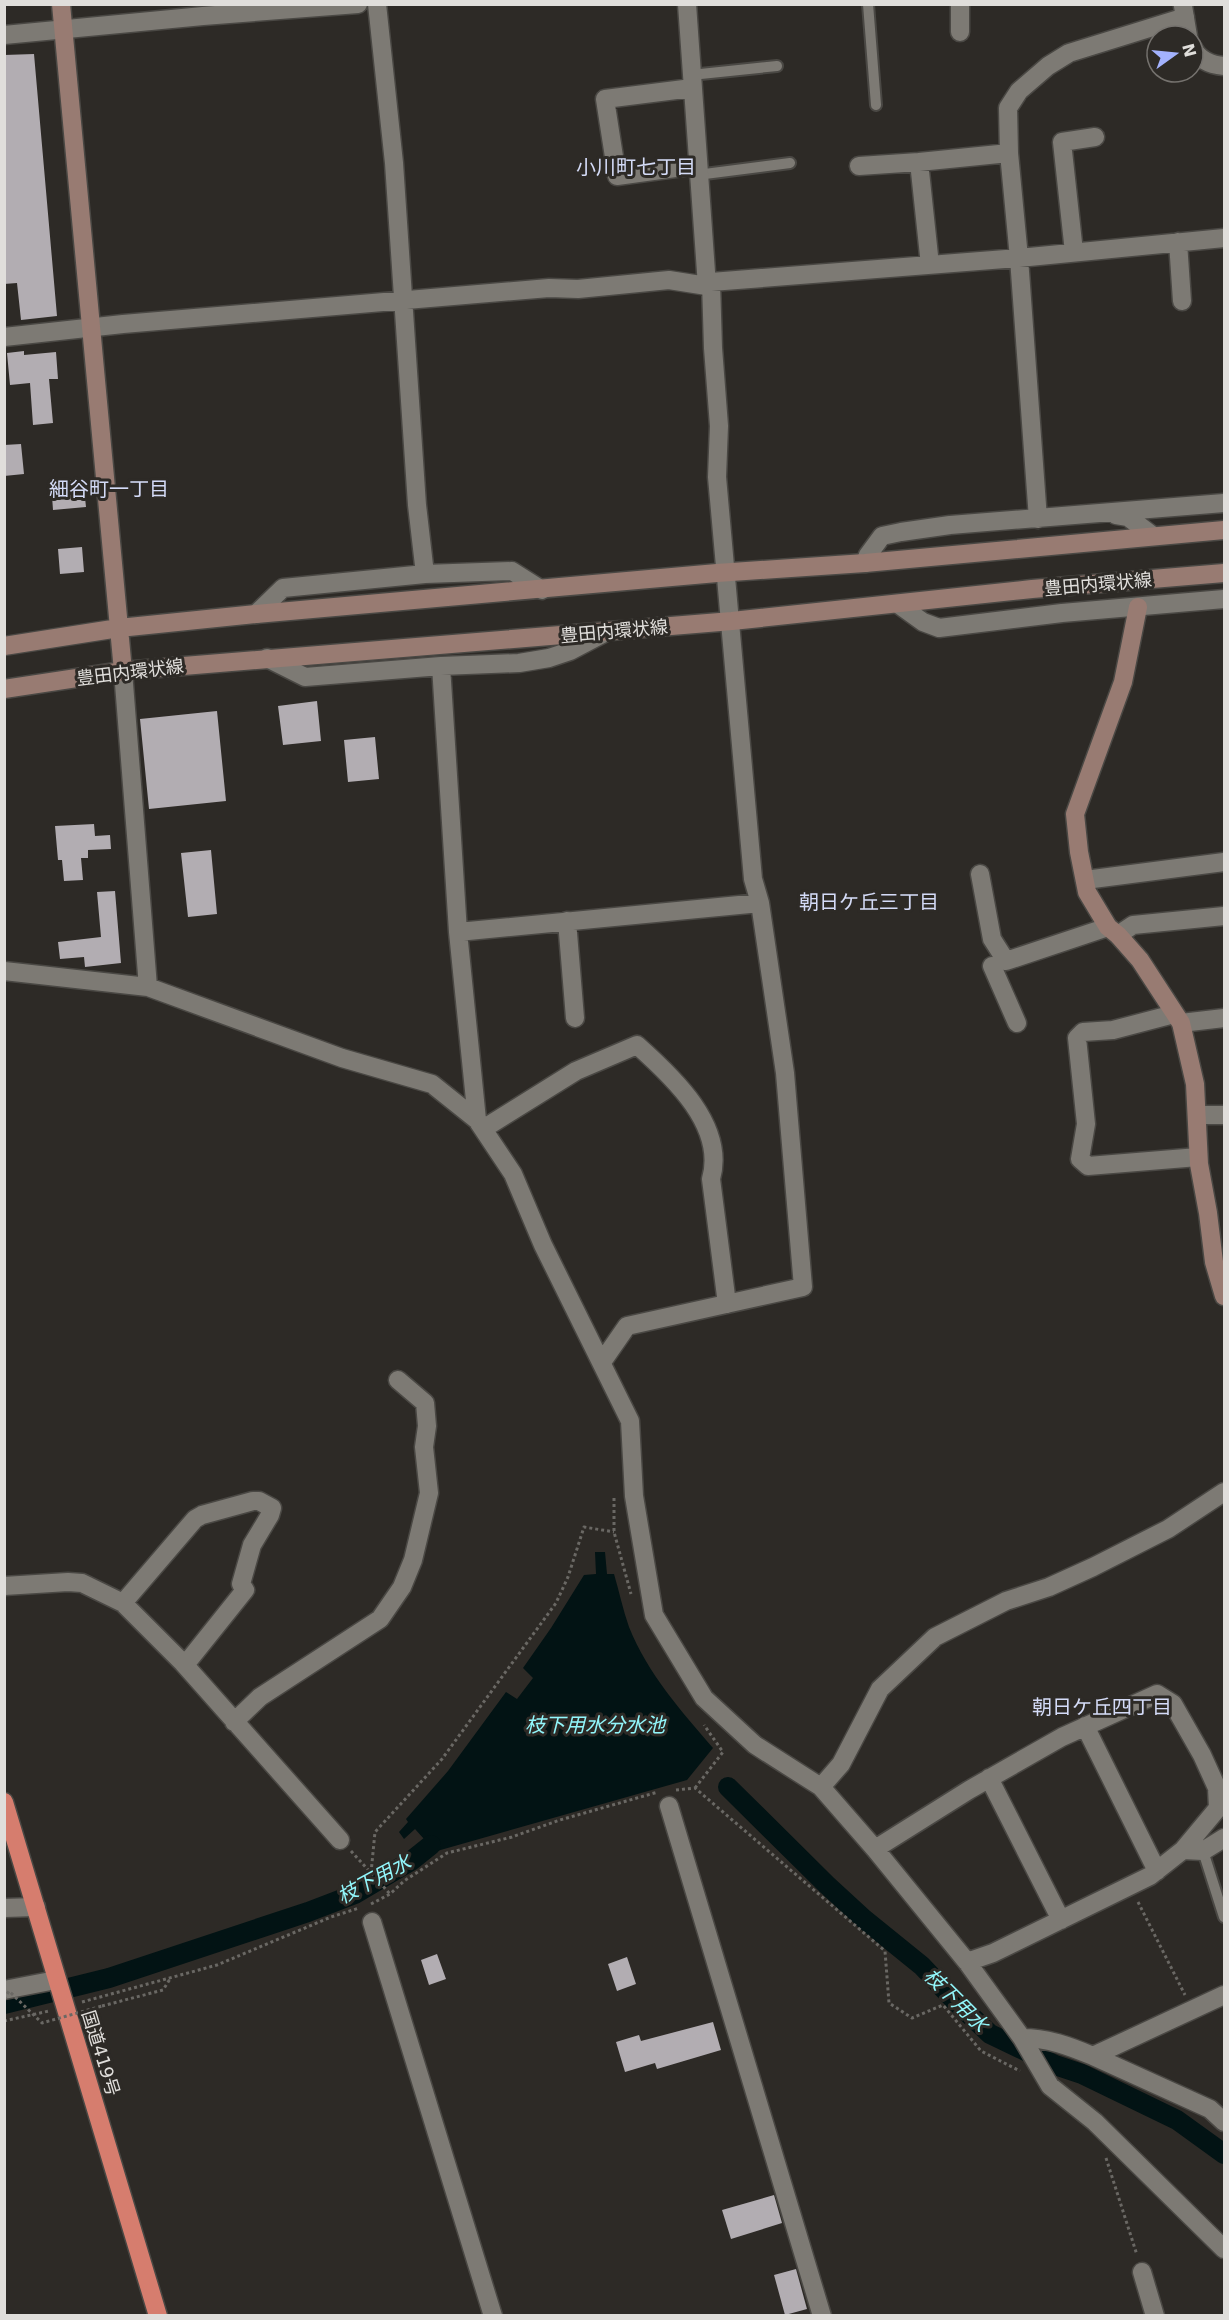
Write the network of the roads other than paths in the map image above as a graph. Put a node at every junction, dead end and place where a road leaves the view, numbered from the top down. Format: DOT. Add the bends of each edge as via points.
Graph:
graph roads {
  1 [pos="62,4"];
  2 [pos="358,4"];
  3 [pos="377,4"];
  4 [pos="687,4"];
  5 [pos="868,4"];
  6 [pos="960,4"];
  7 [pos="1184,11"];
  8 [pos="63,30"];
  9 [pos="960,32"];
  10 [pos="4,35"];
  11 [pos="1205,60"];
  12 [pos="777,66"];
  13 [pos="1224,66"];
  14 [pos="692,82"];
  15 [pos="876,105"];
  16 [pos="1095,137"];
  17 [pos="1009,153"];
  18 [pos="919,162"];
  19 [pos="790,163"];
  20 [pos="859,166"];
  21 [pos="697,170"];
  22 [pos="1224,238"];
  23 [pos="1178,242"];
  24 [pos="1074,252"];
  25 [pos="1019,258"];
  26 [pos="930,265"];
  27 [pos="709,284"];
  28 [pos="403,299"];
  29 [pos="1182,301"];
  30 [pos="91,329"];
  31 [pos="4,337"];
  32 [pos="1224,503"];
  33 [pos="1108,513"];
  34 [pos="1038,519"];
  35 [pos="1224,530"];
  36 [pos="1190,533"];
  37 [pos="1153,536"];
  38 [pos="865,563"];
  39 [pos="725,573"];
  40 [pos="1224,573"];
  41 [pos="425,574"];
  42 [pos="543,590"];
  43 [pos="1222,598"];
  44 [pos="898,604"];
  45 [pos="1137,607"];
  46 [pos="256,614"];
  47 [pos="732,621"];
  48 [pos="118,628"];
  49 [pos="609,631"];
  50 [pos="4,646"];
  51 [pos="267,658"];
  52 [pos="441,666"];
  53 [pos="123,671"];
  54 [pos="4,689"];
  55 [pos="1224,862"];
  56 [pos="980,874"];
  57 [pos="1085,880"];
  58 [pos="760,903"];
  59 [pos="1224,916"];
  60 [pos="567,921"];
  61 [pos="1114,931"];
  62 [pos="458,932"];
  63 [pos="993,966"];
  64 [pos="4,971"];
  65 [pos="148,987"];
  66 [pos="575,1018"];
  67 [pos="1177,1018"];
  68 [pos="1224,1018"];
  69 [pos="1017,1023"];
  70 [pos="1224,1115"];
  71 [pos="1197,1116"];
  72 [pos="480,1124"];
  73 [pos="1198,1157"];
  74 [pos="1224,1296"];
  75 [pos="727,1304"];
  76 [pos="602,1362"];
  77 [pos="398,1380"];
  78 [pos="1224,1492"];
  79 [pos="4,1586"];
  80 [pos="123,1603"];
  81 [pos="185,1665"];
  82 [pos="234,1722"];
  83 [pos="1085,1726"];
  84 [pos="989,1778"];
  85 [pos="821,1787"];
  86 [pos="669,1796"];
  87 [pos="4,1802"];
  88 [pos="1224,1838"];
  89 [pos="340,1840"];
  90 [pos="875,1849"];
  91 [pos="1183,1850"];
  92 [pos="1203,1851"];
  93 [pos="1157,1871"];
  94 [pos="36,1907"];
  95 [pos="4,1908"];
  96 [pos="1224,1917"];
  97 [pos="1061,1920"];
  98 [pos="372,1922"];
  99 [pos="967,1962"];
  100 [pos="56,1980"];
  101 [pos="4,1990"];
  102 [pos="1224,1995"];
  103 [pos="1025,2042"];
  104 [pos="1093,2056"];
  105 [pos="1224,2122"];
  106 [pos="1224,2249"];
  107 [pos="1142,2272"];
  108 [pos="158,2316"];
  109 [pos="493,2316"];
  110 [pos="822,2316"];
  111 [pos="1155,2316"];
  1 -- 8 [label="street"];
  2 -- 8 [label="street"];
  3 -- 28 [label="street"];
  4 -- 14 [label="street"];
  5 -- 15 [label="lane"];
  6 -- 9 [label="street"];
  7 -- 17 [label="street" via="1069,53 1048,66 1019,91 1008,108"];
  8 -- 10 [label="street"];
  8 -- 30 [label="street"];
  11 -- 13 [label="street"];
  12 -- 14 [label="lane"];
  14 -- 21 [label="street"];
  14 -- 21 [label="street" via="605,99 617,176"];
  16 -- 24 [label="street" via="1062,142"];
  17 -- 18 [label="street"];
  17 -- 25 [label="street"];
  18 -- 20 [label="street"];
  18 -- 26 [label="street"];
  19 -- 21 [label="lane"];
  21 -- 27 [label="street"];
  22 -- 23 [label="street"];
  23 -- 24 [label="street"];
  23 -- 29 [label="street"];
  24 -- 25 [label="street"];
  25 -- 26 [label="street"];
  25 -- 34 [label="street"];
  26 -- 27 [label="street"];
  27 -- 28 [label="street" via="669,280"];
  27 -- 39 [label="street"];
  28 -- 30 [label="street"];
  28 -- 41 [label="street"];
  30 -- 31 [label="street"];
  30 -- 48 [label="street"];
  32 -- 33 [label="street"];
  32 -- 36 [label="street" via="1202,518"];
  33 -- 34 [label="street"];
  33 -- 37 [label="street" via="1128,517"];
  34 -- 38 [label="street" via="901,531 882,536"];
  35 -- 36 [label="street"];
  36 -- 37 [label="street"];
  37 -- 38 [label="street"];
  38 -- 39 [label="street"];
  39 -- 42 [label="street"];
  39 -- 47 [label="street"];
  40 -- 44 [label="street, 豊田内環状線"];
  41 -- 42 [label="street" via="512,571"];
  41 -- 46 [label="street" via="283,588"];
  42 -- 46 [label="street"];
  43 -- 45 [label="street"];
  44 -- 45 [label="street" via="939,628"];
  44 -- 47 [label="street, 豊田内環状線"];
  45 -- 57 [label="street" via="1123,682 1075,814"];
  46 -- 48 [label="street"];
  47 -- 49 [label="street, 豊田内環状線"];
  47 -- 58 [label="street" via="753,879"];
  48 -- 50 [label="street"];
  48 -- 53 [label="street"];
  49 -- 51 [label="street, 豊田内環状線"];
  49 -- 52 [label="street" via="549,658"];
  51 -- 52 [label="street" via="305,677"];
  51 -- 53 [label="street, 豊田内環状線"];
  52 -- 62 [label="street"];
  53 -- 54 [label="street, 豊田内環状線"];
  53 -- 65 [label="street"];
  55 -- 57 [label="street"];
  56 -- 63 [label="street"];
  57 -- 61 [label="street" via="1087,892"];
  58 -- 60 [label="street"];
  58 -- 75 [label="street" via="785,1072 803,1287"];
  59 -- 61 [label="street" via="1133,925"];
  60 -- 62 [label="street"];
  60 -- 66 [label="street"];
  61 -- 63 [label="street"];
  61 -- 67 [label="street" via="1140,960"];
  62 -- 72 [label="street"];
  63 -- 69 [label="street"];
  64 -- 65 [label="street"];
  65 -- 72 [label="street" via="342,1058 432,1084"];
  67 -- 68 [label="street"];
  67 -- 71 [label="street" via="1195,1084"];
  67 -- 73 [label="street" via="1083,1032 1077,1038 1086,1124 1080,1159 1088,1166"];
  70 -- 71 [label="street"];
  71 -- 73 [label="street"];
  72 -- 75 [label="street" via="576,1071 637,1045 669,1074 707,1126 715,1164 711,1179"];
  72 -- 76 [label="street" via="513,1174 543,1245"];
  73 -- 74 [label="street" via="1214,1262"];
  75 -- 76 [label="street" via="627,1326"];
  76 -- 85 [label="street" via="630,1421 634,1496 654,1615 704,1698 755,1745"];
  77 -- 82 [label="street" via="425,1403 429,1493 413,1560 402,1587 380,1619 260,1697"];
  78 -- 85 [label="street" via="1168,1529 1093,1567 1005,1601 935,1637 880,1689 841,1764"];
  79 -- 80 [label="street" via="82,1583"];
  80 -- 81 [label="street"];
  80 -- 81 [label="street" via="195,1519 253,1501 272,1508 252,1545 240,1584 245,1590"];
  81 -- 82 [label="street"];
  82 -- 89 [label="street"];
  83 -- 84 [label="street"];
  83 -- 91 [label="street" via="1157,1694 1173,1704 1202,1755 1216,1788 1218,1808"];
  83 -- 93 [label="street"];
  84 -- 90 [label="street"];
  84 -- 97 [label="street"];
  85 -- 90 [label="street"];
  86 -- 110 [label="street"];
  87 -- 94 [label="highway, 国道419号"];
  88 -- 92 [label="street"];
  90 -- 99 [label="street"];
  91 -- 92 [label="street"];
  91 -- 93 [label="street"];
  92 -- 96 [label="lane"];
  93 -- 97 [label="street"];
  94 -- 95 [label="street"];
  94 -- 100 [label="highway, 国道419号"];
  97 -- 99 [label="street"];
  98 -- 109 [label="street"];
  99 -- 103 [label="street"];
  100 -- 101 [label="street"];
  100 -- 108 [label="highway, 国道419号"];
  102 -- 104 [label="street"];
  103 -- 104 [label="street" via="1040,2038"];
  103 -- 106 [label="street" via="1050,2086 1095,2122"];
  104 -- 105 [label="street" via="1210,2109"];
  107 -- 111 [label="street"];
}
